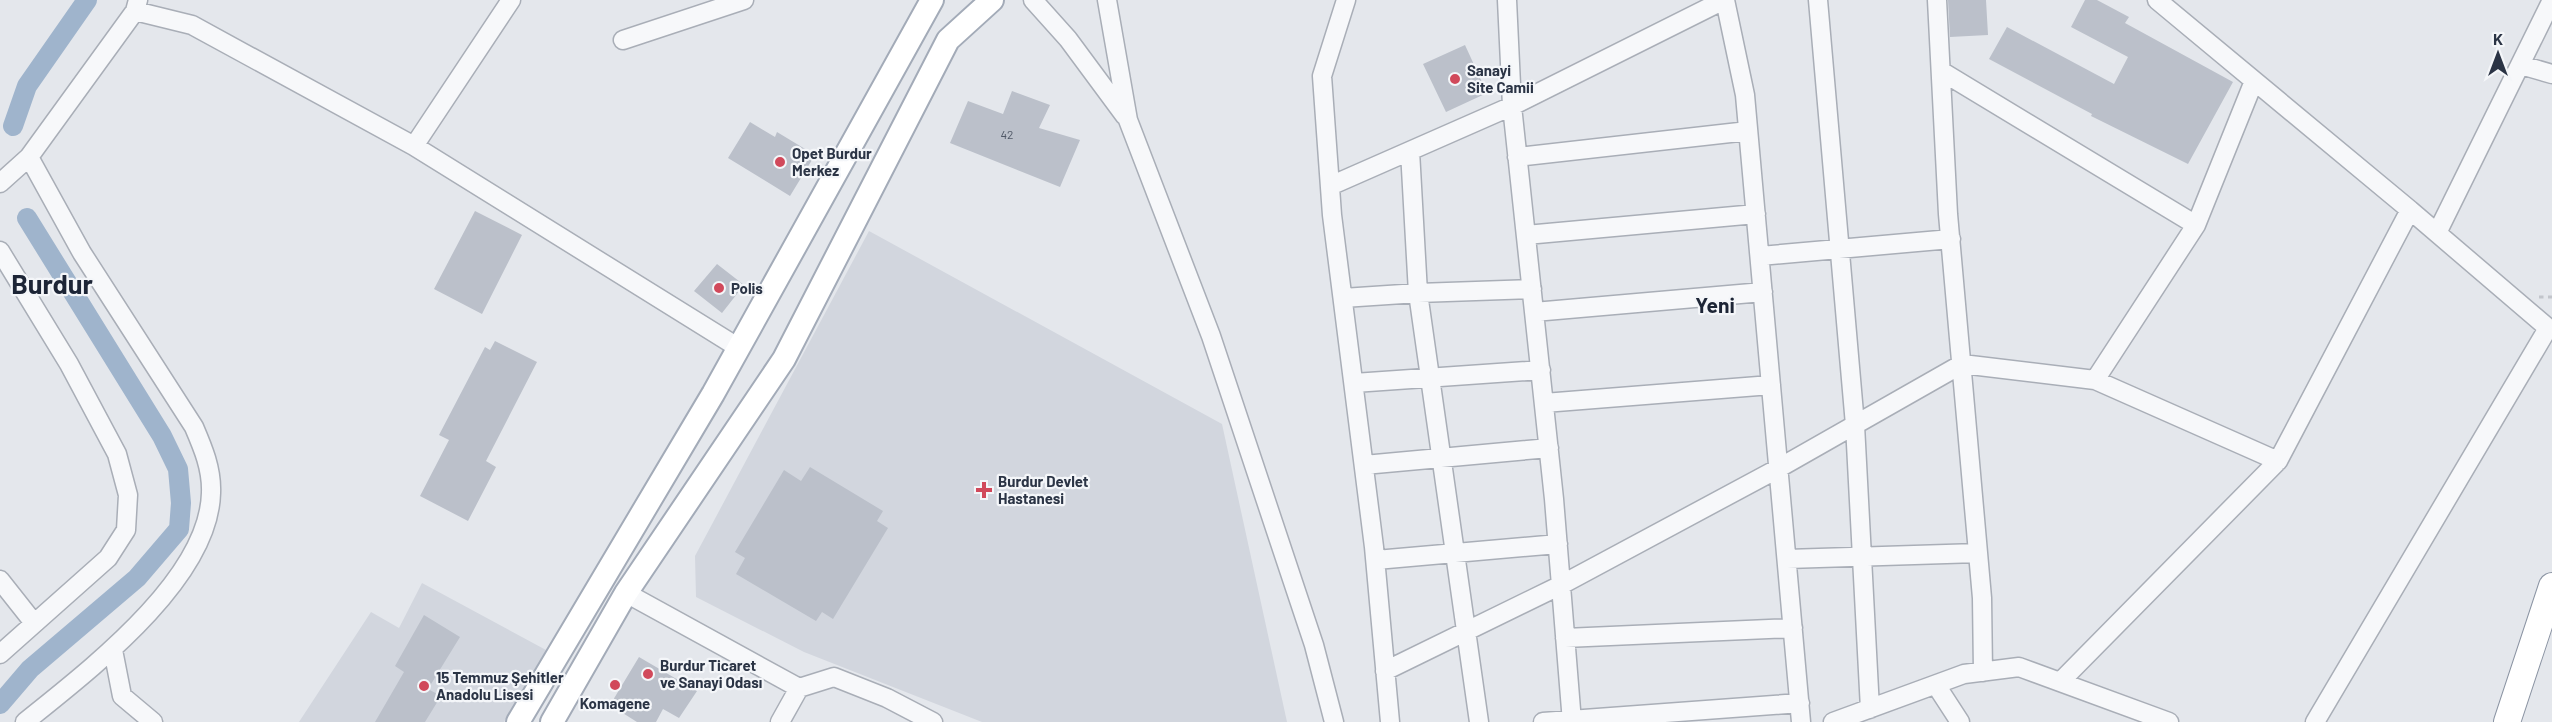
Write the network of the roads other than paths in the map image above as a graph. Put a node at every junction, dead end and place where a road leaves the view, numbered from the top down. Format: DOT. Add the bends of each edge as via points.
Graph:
graph roads {
  1 [pos="511,0"];
  2 [pos="744,0"];
  3 [pos="932,0"];
  4 [pos="992,0"];
  5 [pos="1033,0"];
  6 [pos="1107,0"];
  7 [pos="1346,0"];
  8 [pos="1507,0"];
  9 [pos="1725,0"];
  10 [pos="1818,0"];
  11 [pos="1937,0"];
  12 [pos="2157,0"];
  13 [pos="2552,0"];
  14 [pos="136,5"];
  15 [pos="623,40"];
  16 [pos="2521,65"];
  17 [pos="1941,71"];
  18 [pos="2552,74"];
  19 [pos="2254,81"];
  20 [pos="1512,106"];
  21 [pos="1128,120"];
  22 [pos="1748,131"];
  23 [pos="414,146"];
  24 [pos="1410,151"];
  25 [pos="29,157"];
  26 [pos="1517,157"];
  27 [pos="0,183"];
  28 [pos="1330,186"];
  29 [pos="2410,210"];
  30 [pos="1756,214"];
  31 [pos="2196,225"];
  32 [pos="2437,233"];
  33 [pos="1526,235"];
  34 [pos="1950,239"];
  35 [pos="1839,249"];
  36 [pos="0,251"];
  37 [pos="1760,255"];
  38 [pos="1532,289"];
  39 [pos="1763,292"];
  40 [pos="1418,293"];
  41 [pos="1343,298"];
  42 [pos="1534,312"];
  43 [pos="739,348"];
  44 [pos="1962,364"];
  45 [pos="1541,370"];
  46 [pos="1430,378"];
  47 [pos="2095,380"];
  48 [pos="1354,383"];
  49 [pos="1771,385"];
  50 [pos="1544,403"];
  51 [pos="1855,425"];
  52 [pos="1549,448"];
  53 [pos="1442,458"];
  54 [pos="2278,461"];
  55 [pos="1364,465"];
  56 [pos="1779,468"];
  57 [pos="1558,544"];
  58 [pos="1456,553"];
  59 [pos="1978,553"];
  60 [pos="1862,556"];
  61 [pos="1376,560"];
  62 [pos="1787,560"];
  63 [pos="0,580"];
  64 [pos="1561,585"];
  65 [pos="2552,586"];
  66 [pos="626,593"];
  67 [pos="34,623"];
  68 [pos="1793,628"];
  69 [pos="1466,632"];
  70 [pos="1565,639"];
  71 [pos="113,650"];
  72 [pos="0,654"];
  73 [pos="1385,671"];
  74 [pos="1983,672"];
  75 [pos="2061,681"];
  76 [pos="1936,685"];
  77 [pos="799,688"];
  78 [pos="1800,703"];
  79 [pos="1870,709"];
  80 [pos="1572,721"];
  81 [pos="25,722"];
  82 [pos="153,722"];
  83 [pos="518,722"];
  84 [pos="552,722"];
  85 [pos="780,722"];
  86 [pos="933,722"];
  87 [pos="1334,722"];
  88 [pos="1390,722"];
  89 [pos="1479,722"];
  90 [pos="1543,722"];
  91 [pos="1802,722"];
  92 [pos="1833,722"];
  93 [pos="1960,722"];
  94 [pos="2169,722"];
  95 [pos="2315,722"];
  96 [pos="2507,722"];
  1 -- 23 [label="street"];
  2 -- 15 [label="street"];
  3 -- 43 [label="main road"];
  4 -- 66 [label="main road" via="948,40 784,359"];
  5 -- 21 [label="street" via="1068,39"];
  6 -- 21 [label="street"];
  7 -- 28 [label="street" via="1322,76"];
  8 -- 20 [label="street"];
  9 -- 20 [label="street"];
  9 -- 22 [label="street" via="1745,94"];
  10 -- 35 [label="street"];
  11 -- 17 [label="street"];
  12 -- 19 [label="street"];
  13 -- 16 [label="street"];
  14 -- 23 [label="street" via="192,25"];
  14 -- 25 [label="street"];
  16 -- 18 [label="street"];
  16 -- 32 [label="street"];
  17 -- 31 [label="street"];
  17 -- 34 [label="street"];
  19 -- 29 [label="street"];
  19 -- 31 [label="street"];
  20 -- 24 [label="street"];
  20 -- 26 [label="street"];
  21 -- 87 [label="street" via="1211,336 1314,645"];
  22 -- 26 [label="street"];
  22 -- 30 [label="street"];
  23 -- 43 [label="street"];
  24 -- 28 [label="street"];
  24 -- 40 [label="street"];
  25 -- 27 [label="street"];
  25 -- 71 [label="street" via="82,253 194,427 209,469 207,522 197,548 180,574"];
  26 -- 33 [label="street"];
  28 -- 41 [label="street"];
  29 -- 32 [label="street"];
  29 -- 54 [label="street"];
  30 -- 33 [label="street"];
  30 -- 37 [label="street"];
  31 -- 47 [label="street"];
  32 -- 95 [label="street" via="2548,328"];
  33 -- 38 [label="street"];
  34 -- 35 [label="street"];
  34 -- 44 [label="street"];
  35 -- 37 [label="street"];
  35 -- 51 [label="street"];
  36 -- 67 [label="street" via="69,364 117,454 128,495 126,530 108,558"];
  37 -- 39 [label="street"];
  38 -- 40 [label="street"];
  38 -- 42 [label="street"];
  39 -- 42 [label="street"];
  39 -- 49 [label="street"];
  40 -- 41 [label="street"];
  40 -- 46 [label="street"];
  41 -- 48 [label="street"];
  42 -- 45 [label="street"];
  43 -- 83 [label="main road"];
  44 -- 47 [label="street"];
  44 -- 51 [label="street"];
  44 -- 59 [label="street"];
  45 -- 46 [label="street"];
  45 -- 50 [label="street"];
  46 -- 48 [label="street"];
  46 -- 53 [label="street"];
  47 -- 54 [label="street"];
  48 -- 55 [label="street"];
  49 -- 50 [label="street"];
  49 -- 56 [label="street"];
  50 -- 52 [label="street"];
  51 -- 56 [label="street"];
  51 -- 60 [label="street"];
  52 -- 53 [label="street"];
  52 -- 57 [label="street"];
  53 -- 55 [label="street"];
  53 -- 58 [label="street"];
  54 -- 75 [label="street"];
  55 -- 61 [label="street"];
  56 -- 62 [label="street"];
  56 -- 64 [label="street"];
  57 -- 58 [label="street"];
  57 -- 64 [label="street"];
  58 -- 61 [label="street"];
  58 -- 69 [label="street"];
  59 -- 60 [label="street"];
  59 -- 74 [label="street"];
  60 -- 62 [label="street"];
  60 -- 79 [label="street"];
  61 -- 73 [label="street"];
  62 -- 68 [label="street"];
  63 -- 67 [label="street"];
  64 -- 69 [label="street"];
  64 -- 70 [label="street"];
  65 -- 96 [label="highway"];
  66 -- 77 [label="street"];
  66 -- 84 [label="main road"];
  67 -- 72 [label="street"];
  68 -- 70 [label="street"];
  68 -- 78 [label="street"];
  69 -- 73 [label="street"];
  69 -- 89 [label="street"];
  70 -- 80 [label="street"];
  71 -- 81 [label="street"];
  71 -- 82 [label="street" via="122,696"];
  73 -- 88 [label="street"];
  74 -- 75 [label="street" via="2019,667"];
  74 -- 76 [label="street" via="1964,674"];
  75 -- 94 [label="street"];
  76 -- 79 [label="street"];
  76 -- 93 [label="street"];
  77 -- 85 [label="street"];
  77 -- 86 [label="street" via="834,677"];
  78 -- 80 [label="street"];
  78 -- 91 [label="street"];
  79 -- 92 [label="street"];
  80 -- 90 [label="street"];
}
